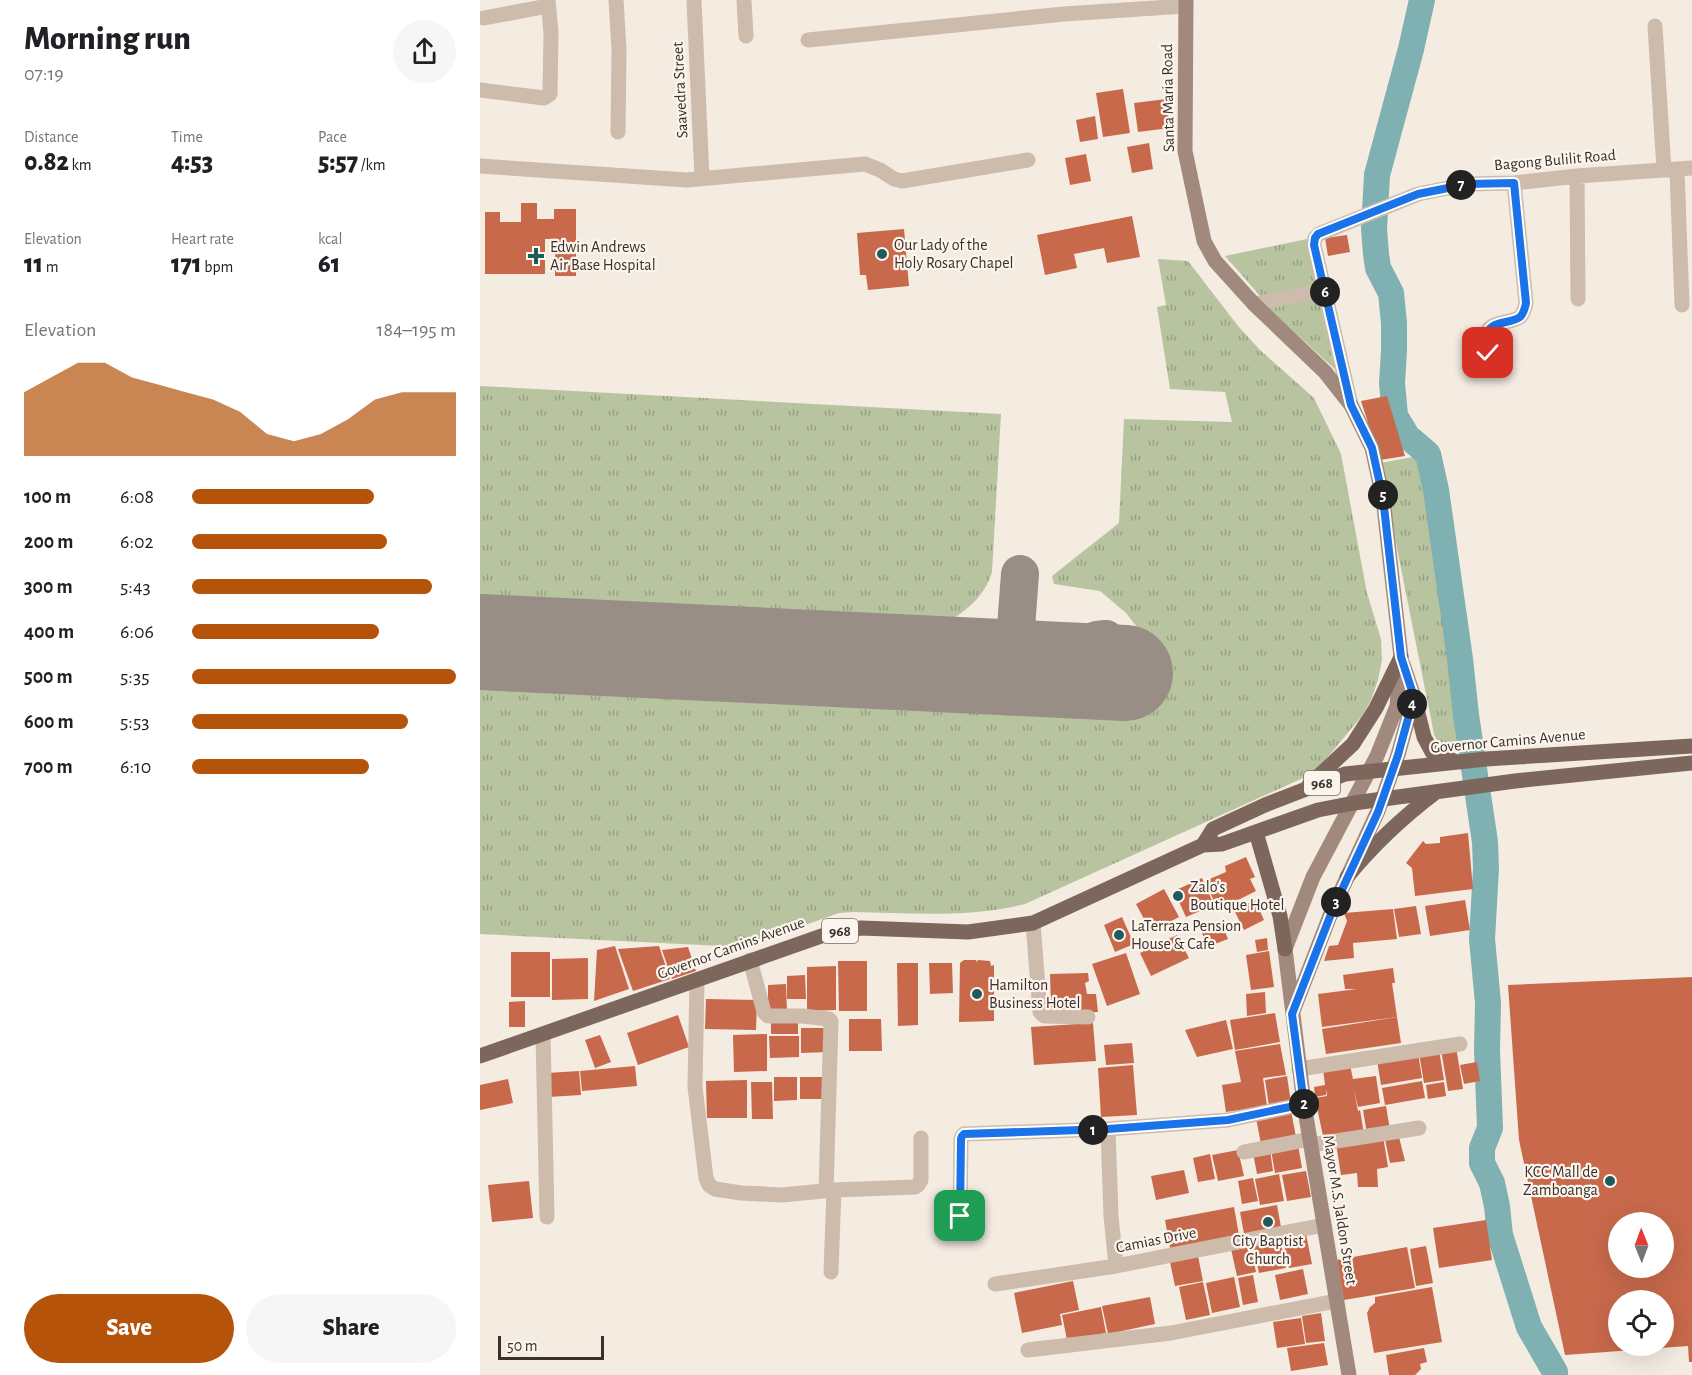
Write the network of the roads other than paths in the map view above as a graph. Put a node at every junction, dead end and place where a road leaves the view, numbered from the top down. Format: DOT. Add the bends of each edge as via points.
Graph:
graph roads {
  1 [pos="616,0"];
  2 [pos="694,0"];
  3 [pos="744,0"];
  4 [pos="548,3"];
  5 [pos="1186,3"];
  6 [pos="484,18"];
  7 [pos="1655,26"];
  8 [pos="746,36"];
  9 [pos="808,40"];
  10 [pos="480,90"];
  11 [pos="618,132"];
  12 [pos="1028,160"];
  13 [pos="480,166"];
  14 [pos="1678,169"];
  15 [pos="1577,176"];
  16 [pos="702,178"];
  17 [pos="1514,183"];
  18 [pos="1195,195"];
  19 [pos="1324,290"];
  20 [pos="1578,299"];
  21 [pos="1254,304"];
  22 [pos="1682,305"];
  23 [pos="1488,353"];
  24 [pos="1351,405"];
  25 [pos="1401,657"];
  26 [pos="1414,697"];
  27 [pos="1692,746"];
  28 [pos="1457,762"];
  29 [pos="1692,763"];
  30 [pos="1393,769"];
  31 [pos="1370,772"];
  32 [pos="1304,790"];
  33 [pos="1436,792"];
  34 [pos="1382,799"];
  35 [pos="1354,803"];
  36 [pos="1256,832"];
  37 [pos="1203,845"];
  38 [pos="1347,877"];
  39 [pos="1033,923"];
  40 [pos="1285,950"];
  41 [pos="750,960"];
  42 [pos="697,980"];
  43 [pos="1292,1014"];
  44 [pos="1088,1017"];
  45 [pos="543,1034"];
  46 [pos="1460,1044"];
  47 [pos="480,1056"];
  48 [pos="1299,1069"];
  49 [pos="1304,1104"];
  50 [pos="1419,1128"];
  51 [pos="1108,1129"];
  52 [pos="921,1138"];
  53 [pos="1310,1142"];
  54 [pos="1244,1152"];
  55 [pos="830,1190"];
  56 [pos="960,1216"];
  57 [pos="547,1217"];
  58 [pos="1324,1225"];
  59 [pos="1116,1266"];
  60 [pos="831,1272"];
  61 [pos="995,1284"];
  62 [pos="1336,1301"];
  63 [pos="1028,1350"];
  64 [pos="1349,1375"];
  1 -- 11 [label="street"];
  2 -- 16 [label="street, Saavedra Street"];
  3 -- 8 [label="street"];
  4 -- 6 [label="street"];
  4 -- 10 [label="street" via="550,94 544,98"];
  5 -- 9 [label="street"];
  5 -- 18 [label="main road, Santa Maria Road" via="1185,151"];
  7 -- 14 [label="street"];
  12 -- 16 [label="street" via="902,181 865,164"];
  13 -- 16 [label="street"];
  14 -- 15 [label="street, Bagong Bulilit Road"];
  14 -- 22 [label="street"];
  15 -- 17 [label="street, Bagong Bulilit Road"];
  15 -- 20 [label="street"];
  17 -- 19 [label="street, Bagong Bulilit Road" via="1468,184 1418,194 1318,234 1314,245"];
  17 -- 23 [label="street" via="1526,303 1521,316 1488,330"];
  18 -- 21 [label="main road, Mayor M.S. Jaldon Street" via="1204,241 1215,261"];
  19 -- 21 [label="street"];
  19 -- 24 [label="street, Bagong Bulilit Road"];
  21 -- 24 [label="main road, Mayor M.S. Jaldon Street" via="1325,372"];
  24 -- 25 [label="main road, Mayor M.S. Jaldon Street" via="1372,448 1383,498"];
  25 -- 26 [label="main road, Mayor M.S. Jaldon Street"];
  25 -- 31 [label="main road, Mayor M.S. Jaldon Street" via="1397,705"];
  25 -- 32 [label="main road" via="1353,744"];
  26 -- 28 [label="main road" via="1432,752"];
  26 -- 30 [label="main road, Mayor M.S. Jaldon Street"];
  27 -- 28 [label="main road, Governor Camins Avenue / 968"];
  28 -- 30 [label="main road, Governor Camins Avenue / 968"];
  29 -- 33 [label="main road, Governor Camins Avenue / 968"];
  30 -- 31 [label="main road, Governor Camins Avenue / 968"];
  30 -- 34 [label="main road, Mayor M.S. Jaldon Street"];
  31 -- 32 [label="main road, Governor Camins Avenue / 968" via="1345,774"];
  31 -- 35 [label="main road, Mayor M.S. Jaldon Street"];
  32 -- 37 [label="main road, Governor Camins Avenue / 968" via="1213,829"];
  33 -- 34 [label="main road, Governor Camins Avenue / 968"];
  33 -- 38 [label="main road" via="1383,838"];
  34 -- 35 [label="main road, Governor Camins Avenue / 968"];
  34 -- 38 [label="main road, Mayor M.S. Jaldon Street"];
  35 -- 36 [label="main road, Governor Camins Avenue / 968" via="1318,810"];
  35 -- 40 [label="main road, Mayor M.S. Jaldon Street" via="1313,877"];
  36 -- 37 [label="main road, Governor Camins Avenue / 968" via="1222,844"];
  36 -- 40 [label="main road" via="1280,916"];
  37 -- 39 [label="main road, Governor Camins Avenue / 968"];
  38 -- 43 [label="main road, Mayor M.S. Jaldon Street"];
  39 -- 41 [label="main road, Governor Camins Avenue / 968" via="968,932 861,928 830,933"];
  39 -- 44 [label="street" via="1040,1012 1044,1016"];
  40 -- 43 [label="main road, Mayor M.S. Jaldon Street"];
  41 -- 42 [label="main road, Governor Camins Avenue / 968"];
  41 -- 55 [label="street" via="768,1016 831,1021"];
  42 -- 45 [label="main road, Governor Camins Avenue / 968"];
  42 -- 55 [label="street" via="695,1087 709,1185 715,1190 782,1195"];
  43 -- 48 [label="main road, Mayor M.S. Jaldon Street"];
  45 -- 47 [label="main road, Governor Camins Avenue / 968"];
  45 -- 57 [label="street"];
  46 -- 48 [label="street"];
  48 -- 49 [label="main road, Mayor M.S. Jaldon Street"];
  49 -- 51 [label="street" via="1228,1120"];
  49 -- 53 [label="main road, Mayor M.S. Jaldon Street"];
  50 -- 53 [label="street"];
  51 -- 56 [label="street" via="964,1134"];
  51 -- 59 [label="street"];
  52 -- 55 [label="street" via="921,1180 915,1187"];
  53 -- 54 [label="street"];
  53 -- 58 [label="main road, Mayor M.S. Jaldon Street"];
  55 -- 60 [label="street"];
  58 -- 59 [label="street, Camias Drive"];
  58 -- 62 [label="main road, Mayor M.S. Jaldon Street"];
  59 -- 61 [label="street, Camias Drive"];
  62 -- 63 [label="street" via="1171,1333"];
  62 -- 64 [label="main road, Mayor M.S. Jaldon Street"];
}
